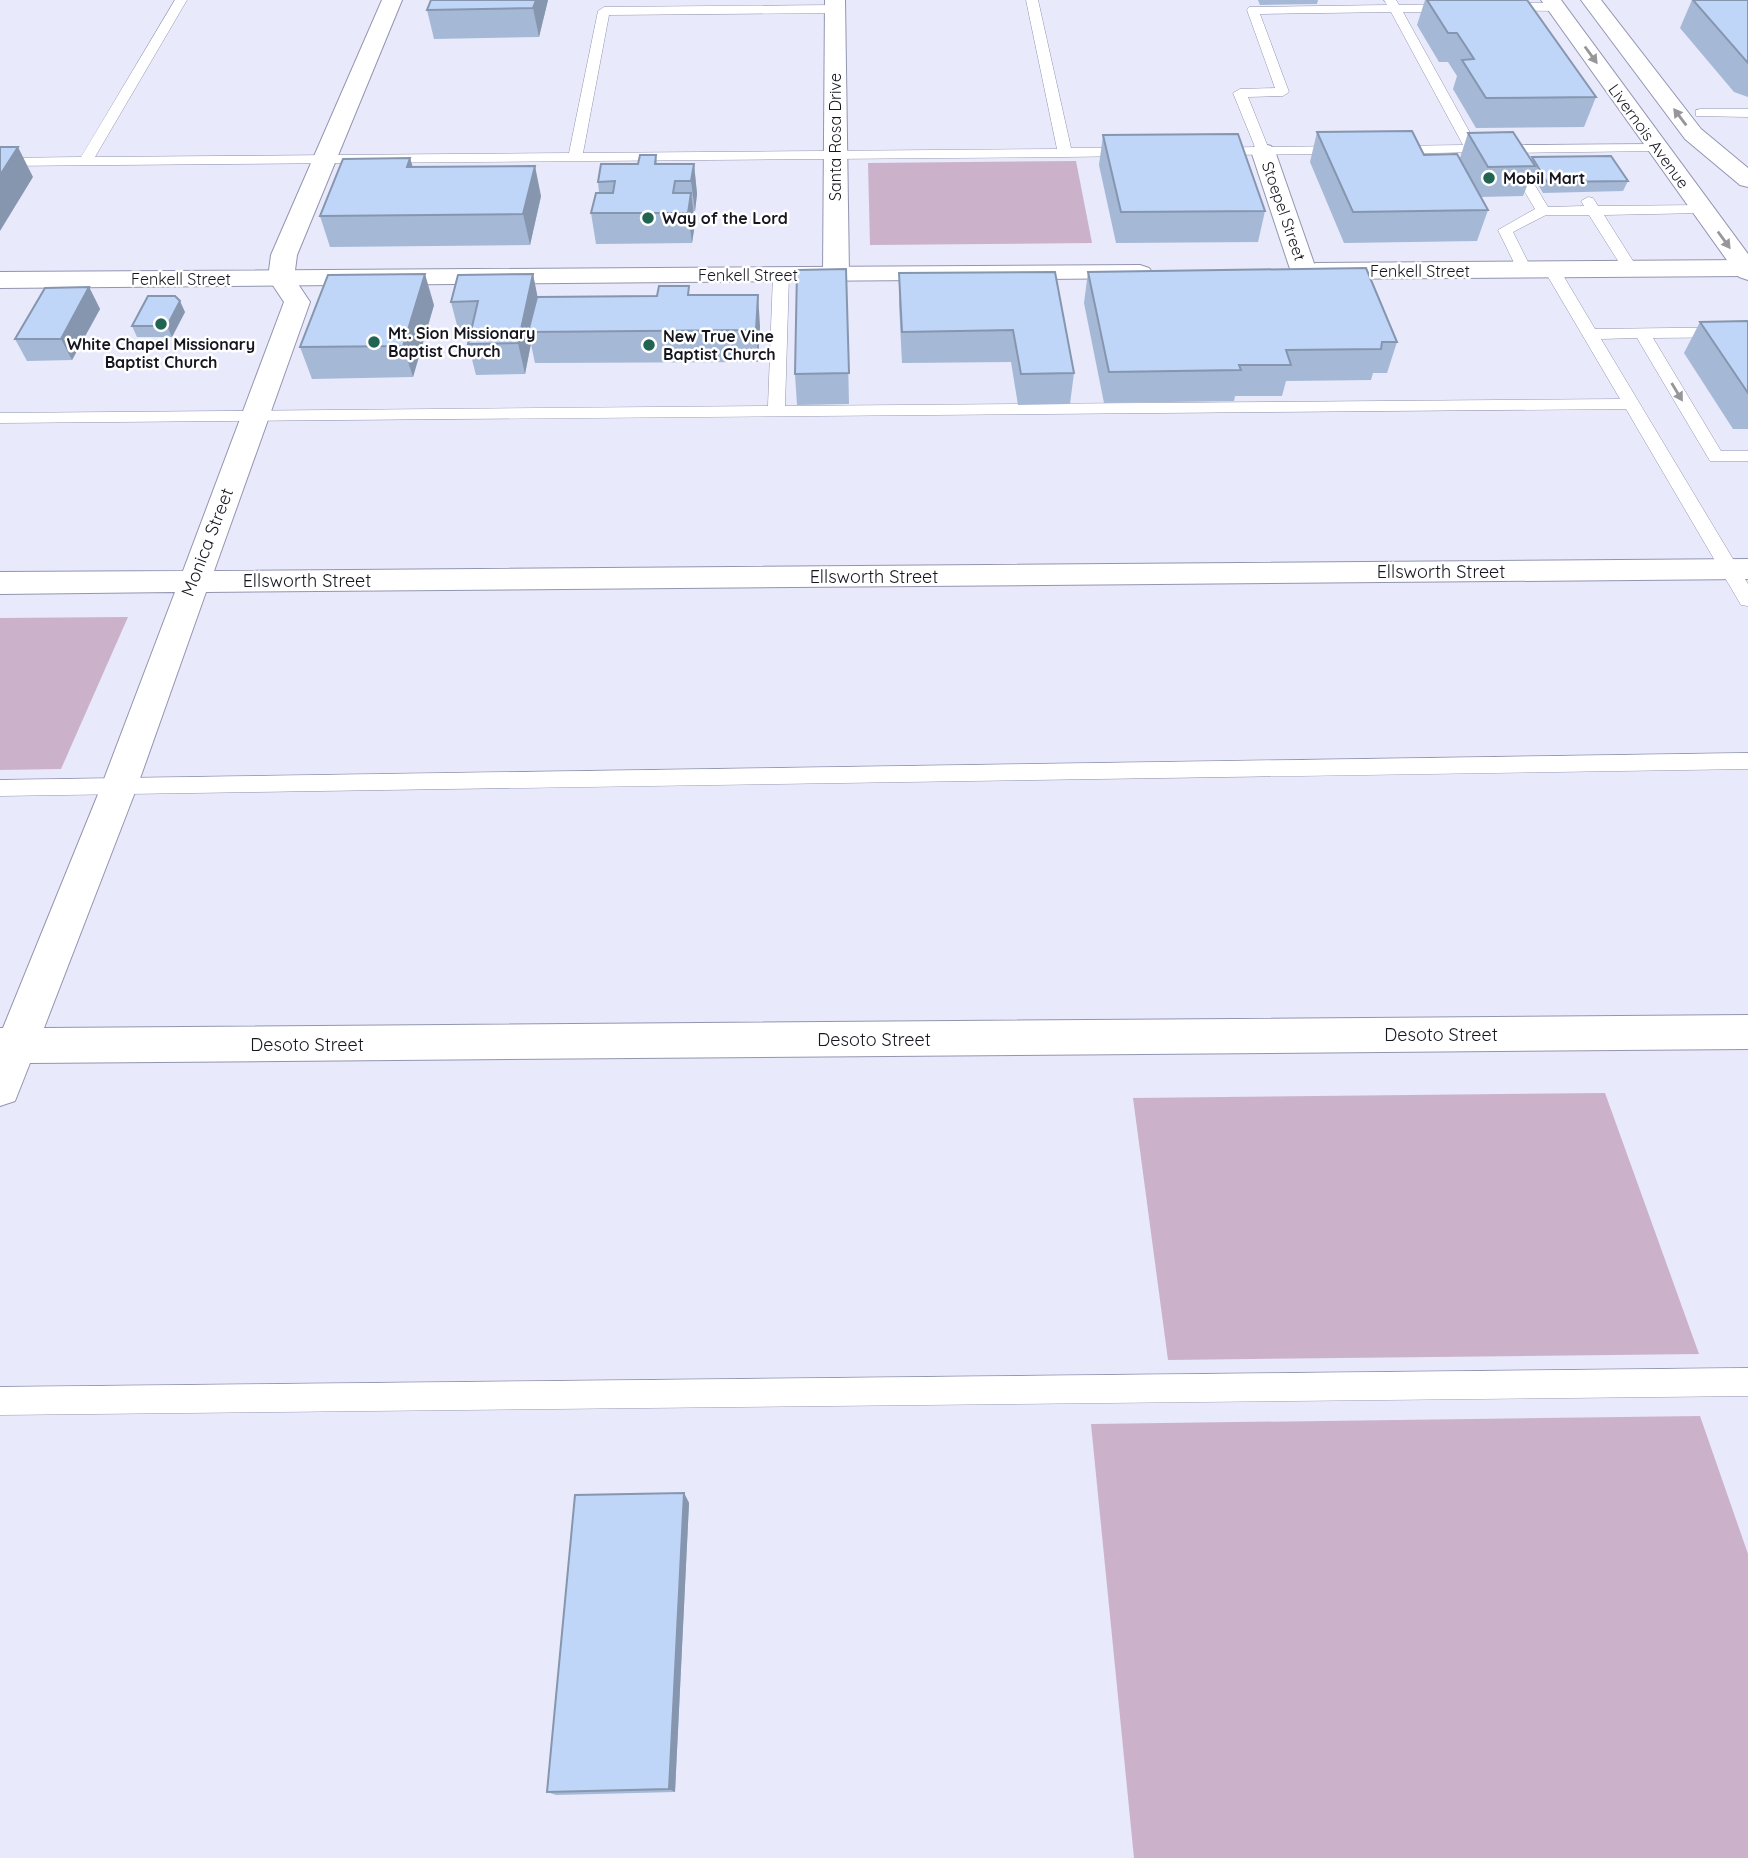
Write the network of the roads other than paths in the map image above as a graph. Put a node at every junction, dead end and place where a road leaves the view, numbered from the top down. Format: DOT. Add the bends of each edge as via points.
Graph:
graph roads {
  1 [pos="181,0"];
  2 [pos="391,0"];
  3 [pos="1032,0"];
  4 [pos="1591,0"];
  5 [pos="1612,0"];
  6 [pos="1553,3"];
  7 [pos="834,4"];
  8 [pos="1392,4"];
  9 [pos="1702,113"];
  10 [pos="1748,113"];
  11 [pos="1657,147"];
  12 [pos="1554,148"];
  13 [pos="1597,148"];
  14 [pos="1263,151"];
  15 [pos="1144,152"];
  16 [pos="1197,152"];
  17 [pos="1065,153"];
  18 [pos="836,155"];
  19 [pos="575,158"];
  20 [pos="326,160"];
  21 [pos="0,162"];
  22 [pos="85,162"];
  23 [pos="1567,167"];
  24 [pos="1611,168"];
  25 [pos="1748,173"];
  26 [pos="1748,180"];
  27 [pos="1582,192"];
  28 [pos="1702,209"];
  29 [pos="1593,210"];
  30 [pos="1543,211"];
  31 [pos="1630,269"];
  32 [pos="1747,269"];
  33 [pos="1524,270"];
  34 [pos="1552,270"];
  35 [pos="1167,272"];
  36 [pos="1277,272"];
  37 [pos="1304,272"];
  38 [pos="781,275"];
  39 [pos="836,275"];
  40 [pos="282,278"];
  41 [pos="0,280"];
  42 [pos="1748,332"];
  43 [pos="1642,333"];
  44 [pos="1590,334"];
  45 [pos="1632,404"];
  46 [pos="776,411"];
  47 [pos="255,416"];
  48 [pos="0,418"];
  49 [pos="1748,456"];
  50 [pos="1739,569"];
  51 [pos="192,581"];
  52 [pos="0,583"];
  53 [pos="1748,600"];
  54 [pos="1748,761"];
  55 [pos="119,787"];
  56 [pos="0,788"];
  57 [pos="1748,1031"];
  58 [pos="8,1046"];
  59 [pos="0,1088"];
  60 [pos="1748,1382"];
  61 [pos="0,1401"];
  1 -- 22 [label="lane"];
  2 -- 20 [label="street"];
  3 -- 17 [label="lane"];
  26 -- 4 [label="street, one-way" via="1693,134"];
  5 -- 9 [label="street"];
  6 -- 8 [label="lane" via="1477,7"];
  6 -- 11 [label="street, Livernois Avenue, one-way"];
  7 -- 18 [label="street, Santa Rosa Drive"];
  7 -- 19 [label="lane" via="604,11"];
  8 -- 14 [label="lane" via="1253,10 1283,92 1240,93"];
  8 -- 14 [label="lane" via="1472,149"];
  9 -- 10 [label="lane"];
  9 -- 25 [label="street"];
  11 -- 13 [label="lane"];
  11 -- 28 [label="street, Livernois Avenue"];
  12 -- 13 [label="lane"];
  12 -- 23 [label="lane"];
  12 -- 30 [label="lane" via="1506,149"];
  13 -- 24 [label="lane"];
  14 -- 16 [label="lane"];
  14 -- 37 [label="street, Stoepel Street"];
  15 -- 17 [label="lane"];
  17 -- 18 [label="lane"];
  18 -- 19 [label="lane"];
  18 -- 39 [label="street, Santa Rosa Drive"];
  19 -- 20 [label="lane"];
  20 -- 22 [label="lane"];
  20 -- 40 [label="street" via="284,255"];
  21 -- 22 [label="lane"];
  27 -- 29 [label="lane"];
  28 -- 29 [label="lane" via="1636,204"];
  28 -- 32 [label="street, Livernois Avenue, one-way"];
  29 -- 30 [label="lane"];
  29 -- 31 [label="lane"];
  30 -- 33 [label="lane" via="1505,230"];
  31 -- 32 [label="street, Fenkell Street"];
  31 -- 34 [label="street, Fenkell Street"];
  33 -- 34 [label="street, Fenkell Street"];
  33 -- 37 [label="street, Fenkell Street"];
  34 -- 44 [label="lane"];
  35 -- 39 [label="street, Fenkell Street"];
  36 -- 37 [label="street, Fenkell Street"];
  38 -- 39 [label="street, Fenkell Street"];
  38 -- 40 [label="street, Fenkell Street"];
  38 -- 46 [label="lane"];
  40 -- 41 [label="street, Fenkell Street"];
  40 -- 47 [label="street, Monica Street" via="297,302"];
  42 -- 43 [label="lane"];
  43 -- 44 [label="lane"];
  43 -- 49 [label="lane, one-way" via="1716,457"];
  44 -- 45 [label="lane"];
  45 -- 46 [label="lane"];
  45 -- 50 [label="lane"];
  46 -- 47 [label="lane"];
  47 -- 48 [label="lane"];
  47 -- 51 [label="street, Monica Street"];
  50 -- 51 [label="street, Ellsworth Street"];
  50 -- 53 [label="lane"];
  51 -- 52 [label="street, Ellsworth Street"];
  51 -- 55 [label="street, Monica Street"];
  54 -- 55 [label="lane"];
  55 -- 56 [label="lane"];
  55 -- 58 [label="street, Monica Street"];
  57 -- 58 [label="street, Desoto Street"];
  58 -- 59 [label="street, Monica Street"];
  60 -- 61 [label="lane"];
}
